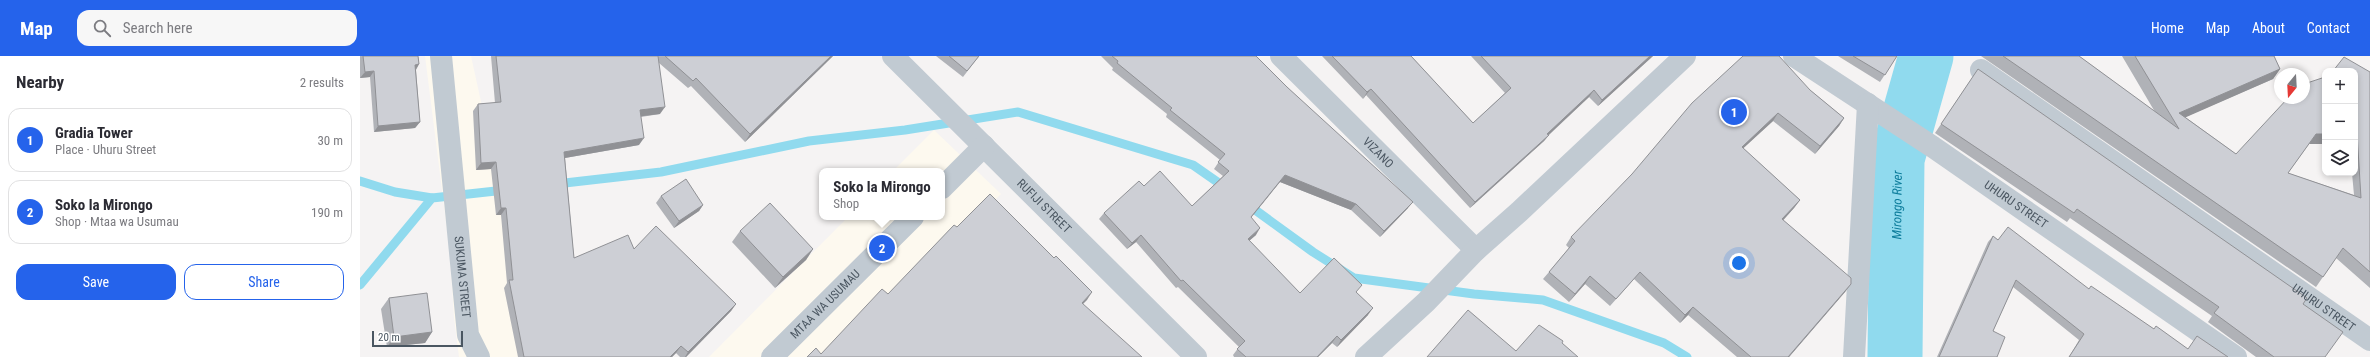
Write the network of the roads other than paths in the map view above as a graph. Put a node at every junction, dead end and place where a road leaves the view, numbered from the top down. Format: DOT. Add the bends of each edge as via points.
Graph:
graph roads {
  1 [pos="441,56"];
  2 [pos="893,56"];
  3 [pos="1281,56"];
  4 [pos="1685,56"];
  5 [pos="1794,56"];
  6 [pos="1981,70"];
  7 [pos="1868,104"];
  8 [pos="980,142"];
  9 [pos="945,184"];
  10 [pos="910,220"];
  11 [pos="1469,257"];
  12 [pos="2370,340"];
  13 [pos="2370,353"];
  14 [pos="479,357"];
  15 [pos="772,357"];
  16 [pos="1196,357"];
  17 [pos="1366,357"];
  18 [pos="1854,357"];
  19 [pos="2236,357"];
  20 [pos="2367,357"];
  1 -- 14 [label="street, SUKUMA STREET" via="468,335"];
  2 -- 8 [label="street, RUFIJI STREET"];
  3 -- 11 [label="street, VIZANO"];
  4 -- 11 [label="street"];
  5 -- 7 [label="street, UHURU STREET"];
  6 -- 12 [label="street, UHURU STREET"];
  7 -- 18 [label="street"];
  7 -- 19 [label="street, UHURU STREET"];
  8 -- 9 [label="street"];
  8 -- 16 [label="street, RUFIJI STREET"];
  10 -- 15 [label="street, MTAA WA USUMAU"];
  11 -- 17 [label="street" via="1426,302"];
  13 -- 20 [label="street"];
}
